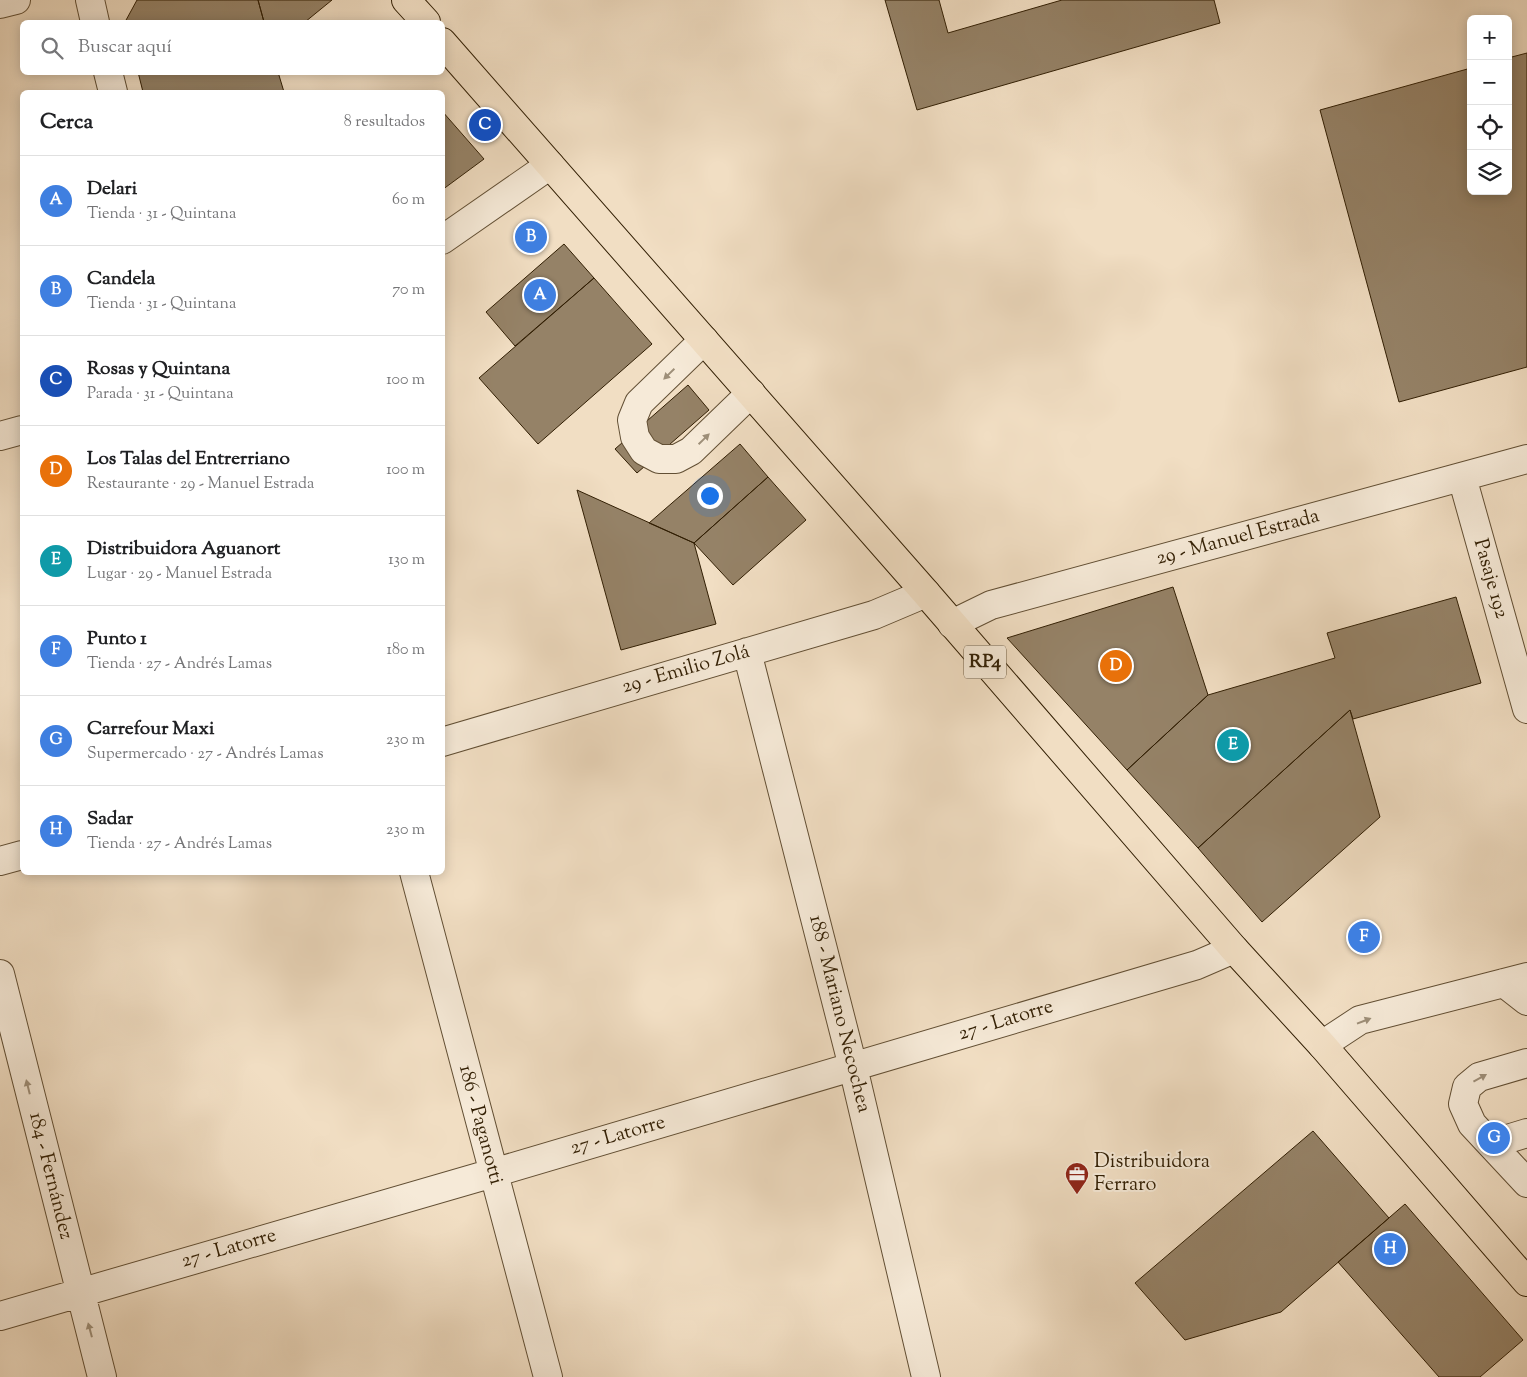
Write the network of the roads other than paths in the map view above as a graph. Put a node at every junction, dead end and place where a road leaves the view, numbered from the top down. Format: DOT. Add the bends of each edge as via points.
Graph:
graph roads {
  1 [pos="16,0"];
  2 [pos="90,0"];
  3 [pos="406,0"];
  4 [pos="0,4"];
  5 [pos="95,20"];
  6 [pos="424,20"];
  7 [pos="445,45"];
  8 [pos="109,75"];
  9 [pos="112,90"];
  10 [pos="550,165"];
  11 [pos="445,238"];
  12 [pos="704,340"];
  13 [pos="751,393"];
  14 [pos="20,431"];
  15 [pos="0,436"];
  16 [pos="1527,459"];
  17 [pos="1462,477"];
  18 [pos="926,593"];
  19 [pos="952,624"];
  20 [pos="747,652"];
  21 [pos="1527,709"];
  22 [pos="445,741"];
  23 [pos="20,856"];
  24 [pos="0,861"];
  25 [pos="415,875"];
  26 [pos="1234,948"];
  27 [pos="0,974"];
  28 [pos="1515,980"];
  29 [pos="1527,1001"];
  30 [pos="1322,1045"];
  31 [pos="1527,1063"];
  32 [pos="853,1067"];
  33 [pos="1527,1133"];
  34 [pos="1491,1144"];
  35 [pos="493,1173"];
  36 [pos="1527,1184"];
  37 [pos="1527,1282"];
  38 [pos="80,1292"];
  39 [pos="0,1316"];
  40 [pos="102,1377"];
  41 [pos="548,1377"];
  42 [pos="926,1377"];
  1 -- 4 [label="street"];
  2 -- 5 [label="street"];
  3 -- 6 [label="main road"];
  7 -- 10 [label="main road, RP4"];
  8 -- 9 [label="street"];
  10 -- 11 [label="street"];
  10 -- 12 [label="main road, RP4"];
  12 -- 13 [label="main road, RP4"];
  12 -- 13 [label="street, one-way" via="639,403 632,420 634,437 644,451 659,459 676,459 691,451"];
  13 -- 18 [label="main road, RP4"];
  14 -- 15 [label="street"];
  16 -- 17 [label="street, 29 - Manuel Estrada"];
  17 -- 19 [label="street, 29 - Manuel Estrada" via="991,605"];
  17 -- 21 [label="street, Pasaje 192"];
  18 -- 19 [label="main road, RP4"];
  18 -- 20 [label="street, 29 - Emilio Zolá" via="874,615"];
  19 -- 26 [label="main road, RP4"];
  20 -- 22 [label="street, 29 - Emilio Zolá"];
  20 -- 32 [label="street, 188 - Mariano Necochea"];
  23 -- 24 [label="street"];
  25 -- 35 [label="street, 186 - Paganotti"];
  26 -- 30 [label="main road, RP4"];
  26 -- 32 [label="street, 27 - Latorre" via="1197,965"];
  38 -- 27 [label="street, 184 - Fernández, one-way"];
  28 -- 29 [label="street"];
  30 -- 28 [label="street, one-way" via="1360,1020"];
  30 -- 37 [label="main road, RP4"];
  34 -- 31 [label="street, one-way" via="1472,1124 1463,1104 1468,1087 1479,1076"];
  32 -- 35 [label="street, 27 - Latorre"];
  32 -- 42 [label="street, 188 - Mariano Necochea"];
  33 -- 34 [label="street"];
  34 -- 36 [label="street"];
  35 -- 38 [label="street, 27 - Latorre"];
  35 -- 41 [label="street, 186 - Paganotti"];
  38 -- 39 [label="street, 27 - Latorre"];
  40 -- 38 [label="street, 184 - Fernández, one-way"];
}
